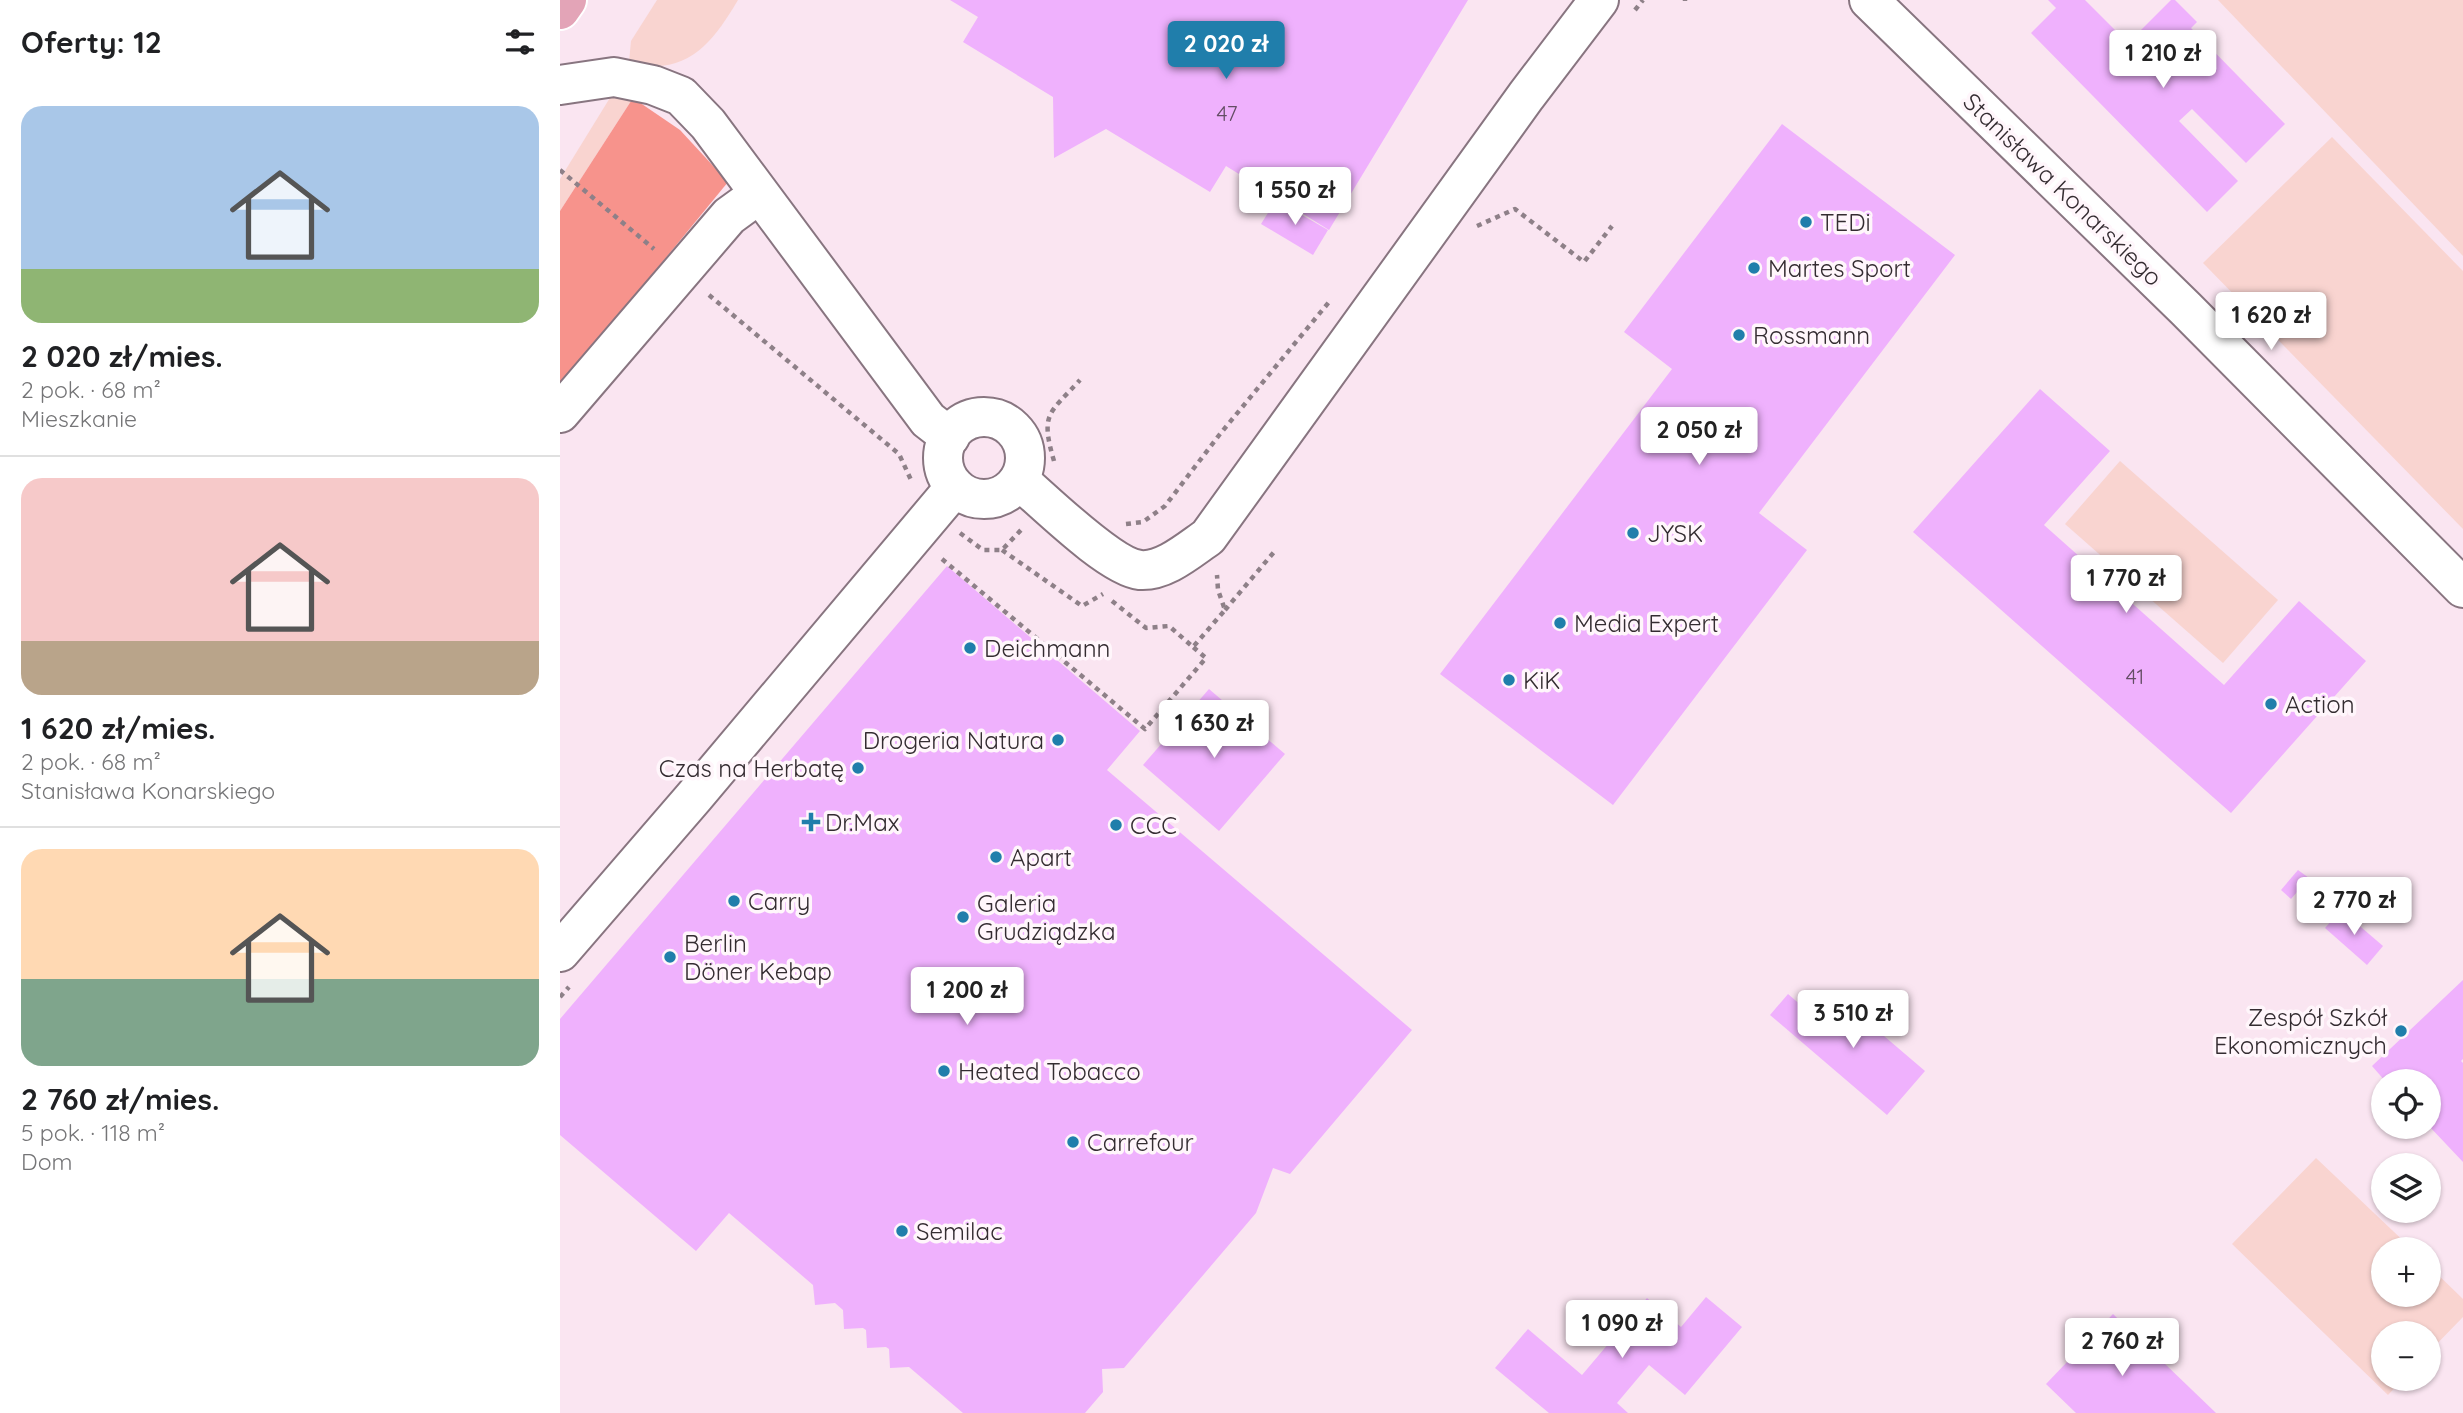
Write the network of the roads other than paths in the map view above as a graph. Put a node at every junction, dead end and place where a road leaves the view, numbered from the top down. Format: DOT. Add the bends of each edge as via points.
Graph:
graph roads {
  1 [pos="567,0"];
  2 [pos="1869,0"];
  3 [pos="1616,6"];
  4 [pos="560,10"];
  5 [pos="560,85"];
  6 [pos="758,195"];
  7 [pos="560,413"];
  8 [pos="950,437"];
  9 [pos="945,499"];
  10 [pos="1032,506"];
  11 [pos="2463,588"];
  12 [pos="560,952"];
  1 -- 4 [label="main road"];
  2 -- 11 [label="street, Stanisława Konarskiego" via="2157,280"];
  3 -- 10 [label="street" via="1527,96 1208,537 1172,562 1142,570 1108,555"];
  5 -- 6 [label="street" via="614,77 681,96 708,124"];
  6 -- 7 [label="street" via="729,216"];
  6 -- 8 [label="street" via="928,420"];
  8 -- 9 [label="street" via="944,449"];
  8 -- 10 [label="street" via="958,427 983,417 1009,425 1025,456"];
  9 -- 10 [label="street" via="964,494 989,499 1011,489"];
  9 -- 12 [label="street"];
}
